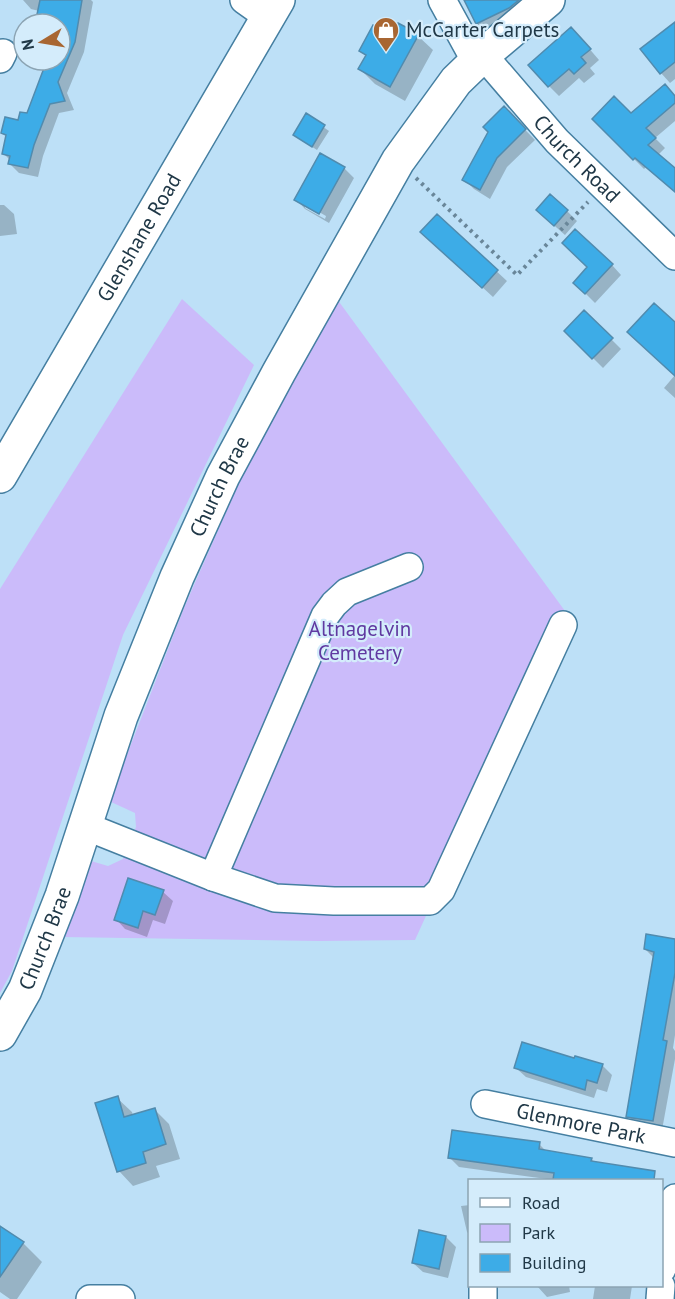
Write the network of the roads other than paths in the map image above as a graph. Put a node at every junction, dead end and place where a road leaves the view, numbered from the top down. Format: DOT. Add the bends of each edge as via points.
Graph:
graph roads {
  1 [pos="442,0"];
  2 [pos="548,0"];
  3 [pos="264,6"];
  4 [pos="479,58"];
  5 [pos="675,256"];
  6 [pos="0,476"];
  7 [pos="409,567"];
  8 [pos="563,625"];
  9 [pos="85,826"];
  10 [pos="213,877"];
  11 [pos="0,1034"];
  12 [pos="485,1104"];
  13 [pos="675,1143"];
  14 [pos="675,1198"];
  15 [pos="663,1265"];
  16 [pos="90,1299"];
  17 [pos="121,1299"];
  1 -- 4 [label="street, Church Road"];
  2 -- 4 [label="main road, Church Brae"];
  3 -- 6 [label="main road, Glenshane Road"];
  4 -- 5 [label="street, Church Road"];
  4 -- 9 [label="main road, Church Brae" via="456,81 398,161 223,476 121,716"];
  7 -- 10 [label="street" via="347,592 325,616"];
  8 -- 10 [label="street" via="441,890 430,901 275,898"];
  9 -- 10 [label="street"];
  9 -- 11 [label="main road, Church Brae" via="25,990"];
  12 -- 13 [label="street, Glenmore Park"];
  14 -- 15 [label="street"];
  16 -- 17 [label="street"];
}
